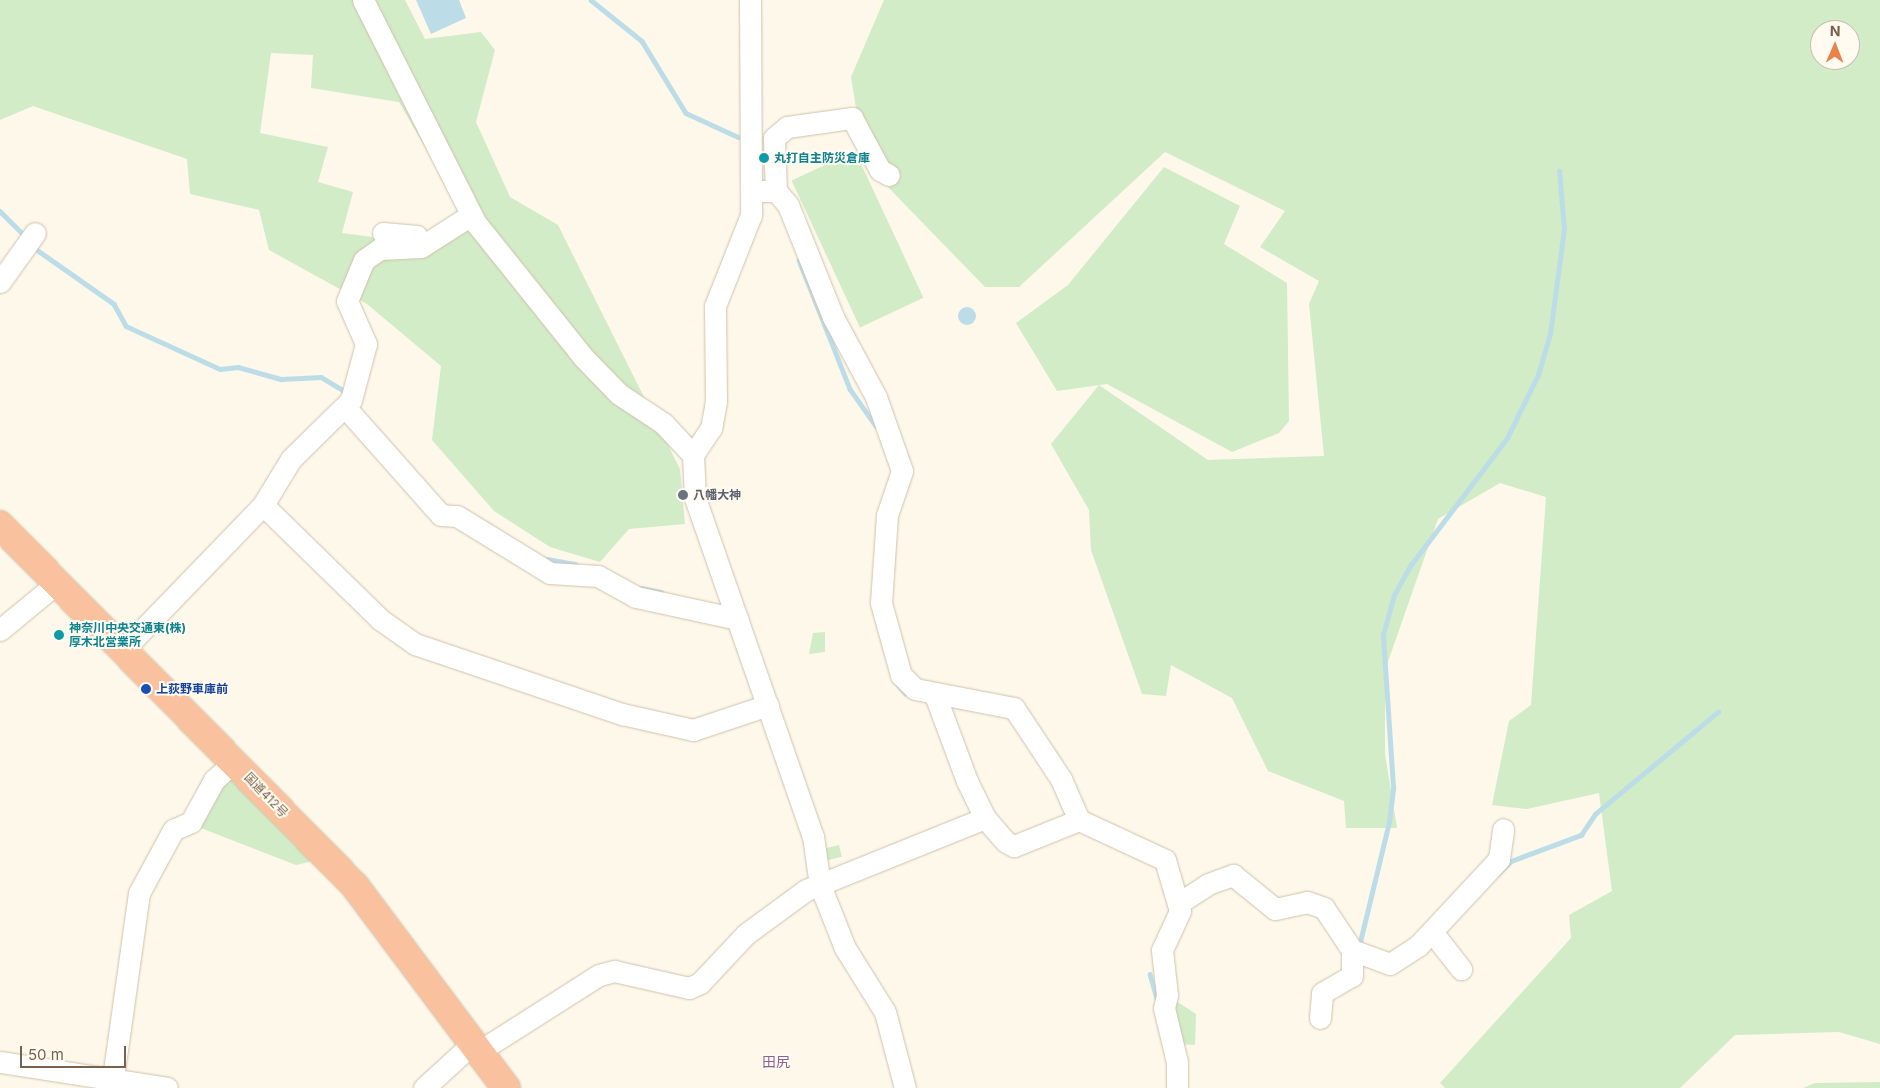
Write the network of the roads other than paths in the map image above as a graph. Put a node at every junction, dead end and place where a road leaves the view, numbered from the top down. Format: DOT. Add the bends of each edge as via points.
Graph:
graph roads {
  1 [pos="363,0"];
  2 [pos="750,0"];
  3 [pos="889,175"];
  4 [pos="763,191"];
  5 [pos="471,215"];
  6 [pos="383,233"];
  7 [pos="31,237"];
  8 [pos="428,242"];
  9 [pos="0,282"];
  10 [pos="345,407"];
  11 [pos="692,455"];
  12 [pos="263,506"];
  13 [pos="0,525"];
  14 [pos="0,546"];
  15 [pos="32,557"];
  16 [pos="57,583"];
  17 [pos="738,619"];
  18 [pos="0,630"];
  19 [pos="123,650"];
  20 [pos="937,700"];
  21 [pos="768,705"];
  22 [pos="234,762"];
  23 [pos="985,818"];
  24 [pos="1074,822"];
  25 [pos="1507,831"];
  26 [pos="820,885"];
  27 [pos="1178,903"];
  28 [pos="1432,933"];
  29 [pos="1352,950"];
  30 [pos="1461,969"];
  31 [pos="1320,1018"];
  32 [pos="475,1048"];
  33 [pos="0,1062"];
  34 [pos="113,1078"];
  35 [pos="138,1085"];
  36 [pos="167,1088"];
  37 [pos="424,1088"];
  38 [pos="506,1088"];
  39 [pos="905,1088"];
  40 [pos="1178,1088"];
  1 -- 5 [label="street"];
  2 -- 4 [label="street" via="748,137"];
  3 -- 4 [label="street" via="880,170 852,118 787,127 774,138"];
  4 -- 11 [label="street" via="748,230 722,280 715,306 714,419"];
  4 -- 20 [label="street" via="788,205 821,291 876,397 902,471 887,516 881,603 901,674 915,689"];
  5 -- 8 [label="street"];
  5 -- 11 [label="street" via="584,358 619,394 663,422"];
  6 -- 8 [label="street" via="416,235"];
  7 -- 9 [label="street"];
  8 -- 10 [label="street" via="375,252 364,260 350,287 349,313 363,336 365,354"];
  10 -- 12 [label="street" via="295,455"];
  10 -- 17 [label="street" via="441,514 457,516 550,572 598,576 636,597"];
  11 -- 17 [label="street" via="695,498"];
  12 -- 19 [label="street"];
  12 -- 21 [label="street" via="380,620 415,644 622,714 693,730"];
  13 -- 15 [label="highway, 国道412号"];
  14 -- 15 [label="street"];
  15 -- 16 [label="highway, 国道412号"];
  16 -- 18 [label="street"];
  16 -- 19 [label="highway, 国道412号"];
  17 -- 21 [label="street"];
  19 -- 22 [label="highway, 国道412号"];
  20 -- 23 [label="street"];
  20 -- 24 [label="street" via="1014,708 1061,779"];
  21 -- 26 [label="street" via="813,836"];
  22 -- 32 [label="highway, 国道412号" via="377,913"];
  22 -- 34 [label="street" via="214,780 191,822 173,830 139,893"];
  23 -- 24 [label="street" via="1014,846"];
  23 -- 26 [label="street"];
  24 -- 27 [label="street" via="1157,852 1172,878"];
  25 -- 28 [label="street" via="1499,860"];
  26 -- 32 [label="street" via="746,934 700,983 689,988 614,971 599,975"];
  26 -- 39 [label="street" via="845,948 884,1012"];
  27 -- 29 [label="street" via="1208,884 1233,875 1275,909 1307,902 1324,908"];
  27 -- 40 [label="street" via="1174,930 1162,950 1167,995 1164,1008 1177,1062"];
  28 -- 29 [label="street" via="1390,964"];
  28 -- 30 [label="street"];
  29 -- 31 [label="street" via="1352,976 1322,994"];
  32 -- 37 [label="street"];
  32 -- 38 [label="highway, 国道412号"];
  33 -- 34 [label="street"];
  34 -- 35 [label="street"];
  35 -- 36 [label="street"];
}
